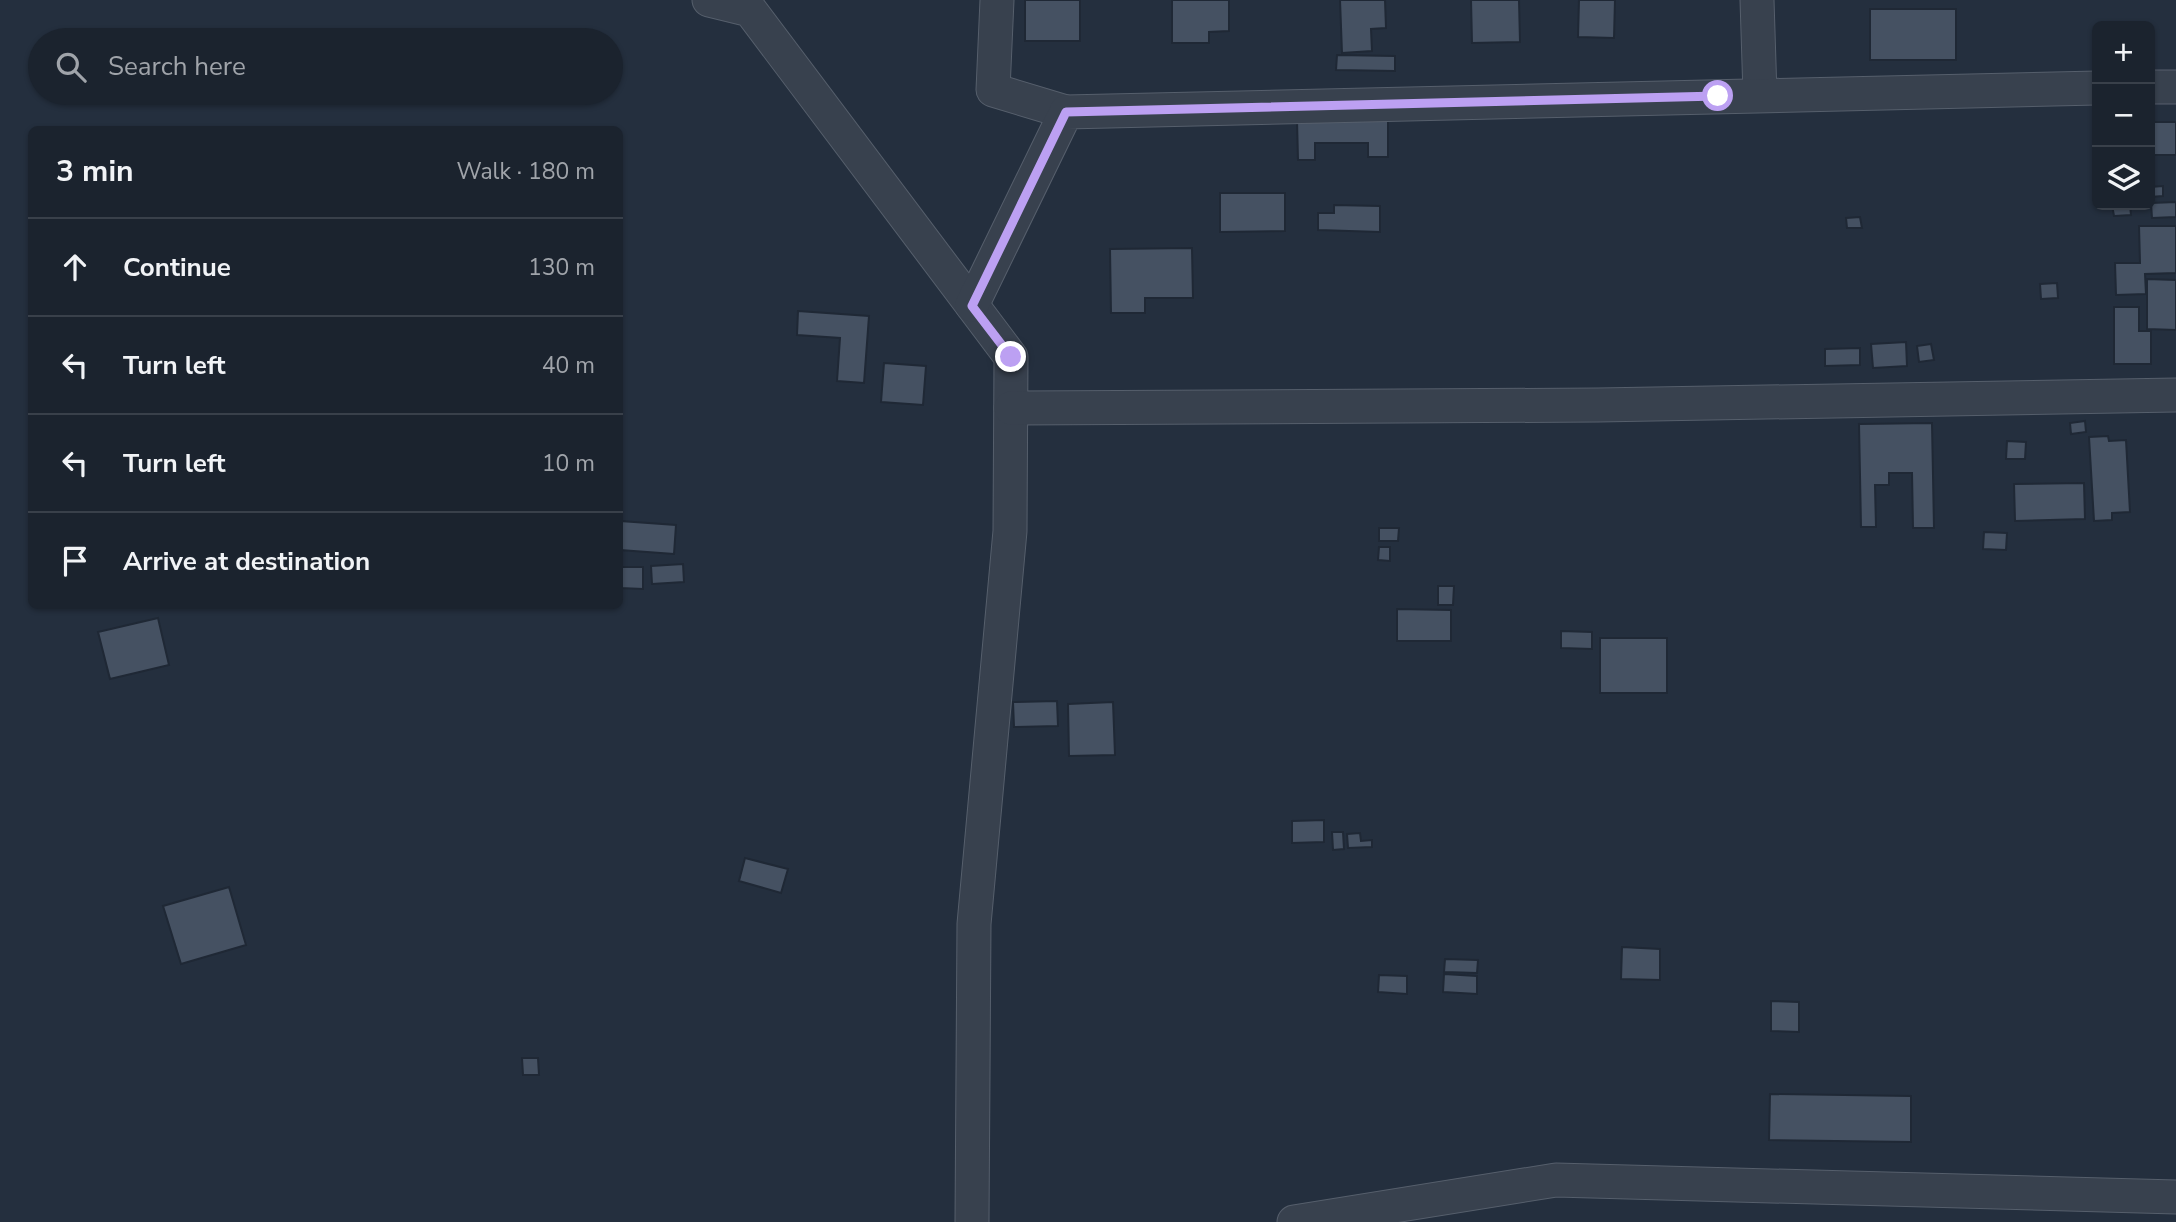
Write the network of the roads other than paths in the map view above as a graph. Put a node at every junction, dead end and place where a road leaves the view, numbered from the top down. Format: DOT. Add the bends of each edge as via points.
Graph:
graph roads {
  1 [pos="709,0"];
  2 [pos="997,0"];
  3 [pos="1757,0"];
  4 [pos="2176,87"];
  5 [pos="2155,88"];
  6 [pos="2092,89"];
  7 [pos="1760,95"];
  8 [pos="1066,112"];
  9 [pos="972,306"];
  10 [pos="2176,394"];
  11 [pos="1011,408"];
  12 [pos="2176,1197"];
  13 [pos="972,1222"];
  14 [pos="1294,1222"];
  1 -- 9 [label="street" via="750,10"];
  2 -- 8 [label="street" via="993,90"];
  3 -- 7 [label="street"];
  4 -- 5 [label="street"];
  6 -- 7 [label="street"];
  7 -- 8 [label="street"];
  8 -- 9 [label="street"];
  9 -- 11 [label="street" via="1011,357"];
  10 -- 11 [label="street" via="1584,405"];
  11 -- 13 [label="street" via="1010,531 974,924"];
  12 -- 14 [label="street" via="1556,1180"];
}
